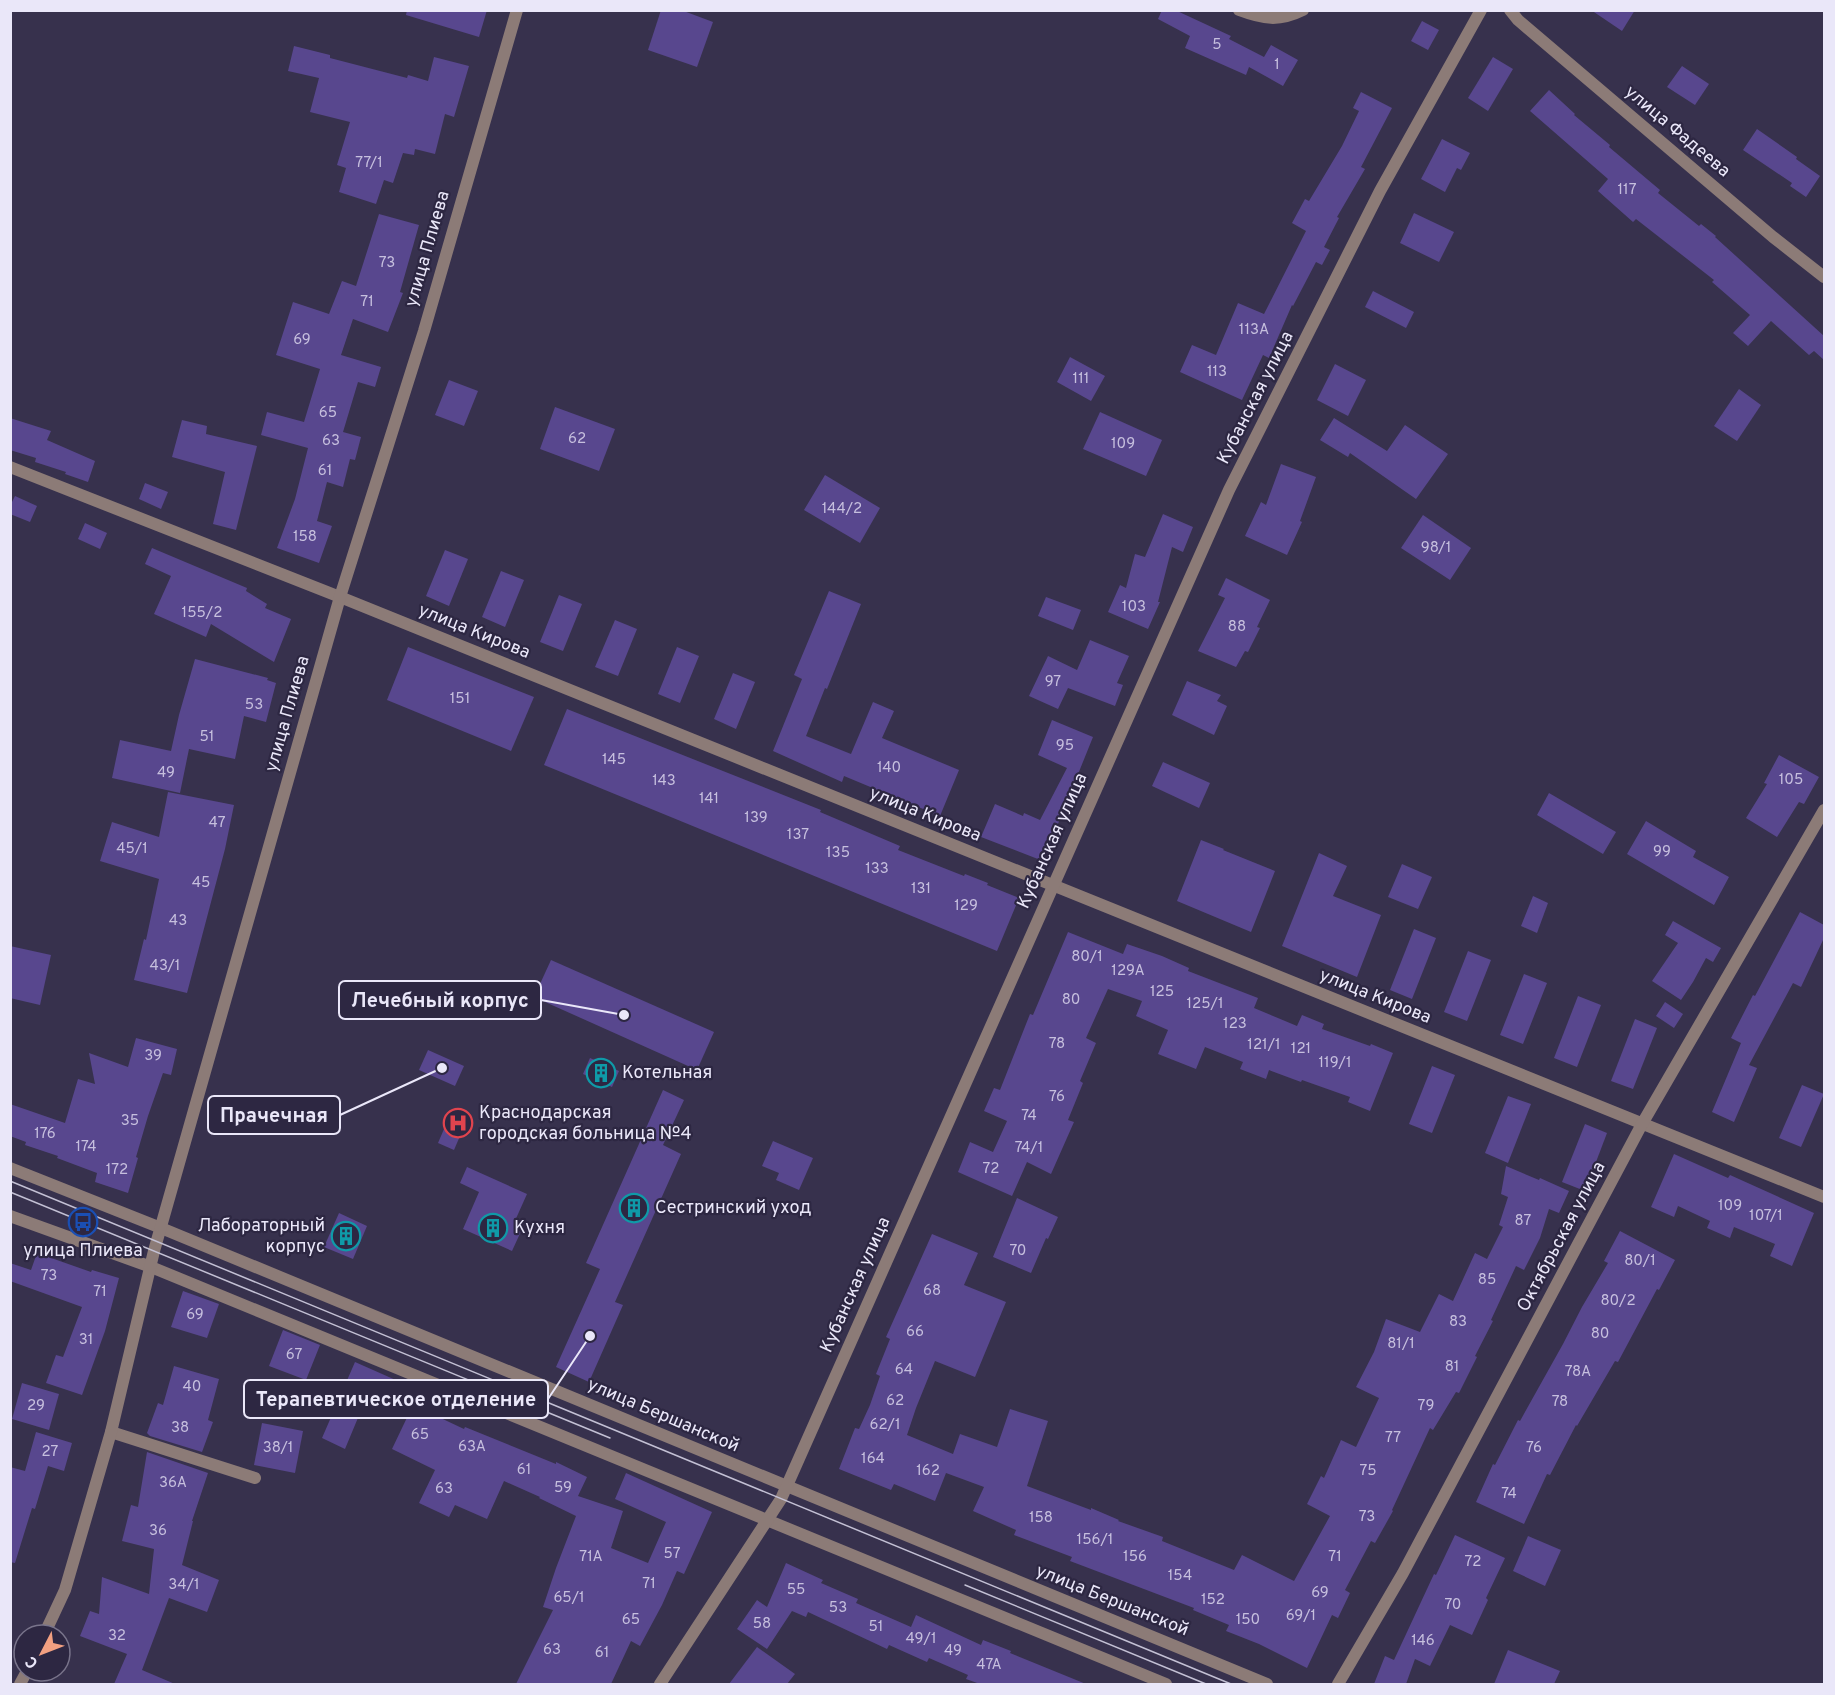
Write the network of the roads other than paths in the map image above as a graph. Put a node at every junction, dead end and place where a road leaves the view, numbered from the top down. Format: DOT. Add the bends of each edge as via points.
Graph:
graph roads {
  1 [pos="517,10"];
  2 [pos="1239,10"];
  3 [pos="1302,10"];
  4 [pos="1481,10"];
  5 [pos="1510,10"];
  6 [pos="1824,277"];
  7 [pos="10,467"];
  8 [pos="340,597"];
  9 [pos="1824,810"];
  10 [pos="1052,886"];
  11 [pos="1642,1124"];
  12 [pos="10,1168"];
  13 [pos="1824,1197"];
  14 [pos="10,1216"];
  15 [pos="161,1228"];
  16 [pos="151,1267"];
  17 [pos="111,1432"];
  18 [pos="255,1478"];
  19 [pos="787,1487"];
  20 [pos="768,1521"];
  21 [pos="50,1623"];
  22 [pos="660,1684"];
  23 [pos="1166,1684"];
  24 [pos="1267,1684"];
  25 [pos="1338,1684"];
  1 -- 8 [label="street, улица Плиева" via="424,331"];
  2 -- 3 [label="street" via="1259,18 1284,18"];
  4 -- 10 [label="street, Кубанская улица" via="1380,190 1229,490"];
  5 -- 6 [label="street, улица Фадеева"];
  7 -- 8 [label="street, улица Кирова"];
  8 -- 10 [label="street, улица Кирова"];
  8 -- 15 [label="street, улица Плиева"];
  9 -- 11 [label="street, Октябрьская улица"];
  10 -- 11 [label="street, улица Кирова"];
  10 -- 19 [label="street, Кубанская улица"];
  11 -- 13 [label="street, улица Кирова"];
  11 -- 25 [label="street, Октябрьская улица" via="1402,1573"];
  12 -- 15 [label="street, улица Бершанской"];
  14 -- 16 [label="street"];
  15 -- 16 [label="street, улица Плиева"];
  15 -- 19 [label="street, улица Бершанской"];
  16 -- 17 [label="street, улица Плиева"];
  16 -- 20 [label="street"];
  17 -- 18 [label="street"];
  17 -- 21 [label="street, улица Плиева" via="65,1590"];
  19 -- 20 [label="street, Кубанская улица"];
  19 -- 24 [label="street, улица Бершанской"];
  20 -- 22 [label="street, Кубанская улица"];
  20 -- 23 [label="street"];
}
